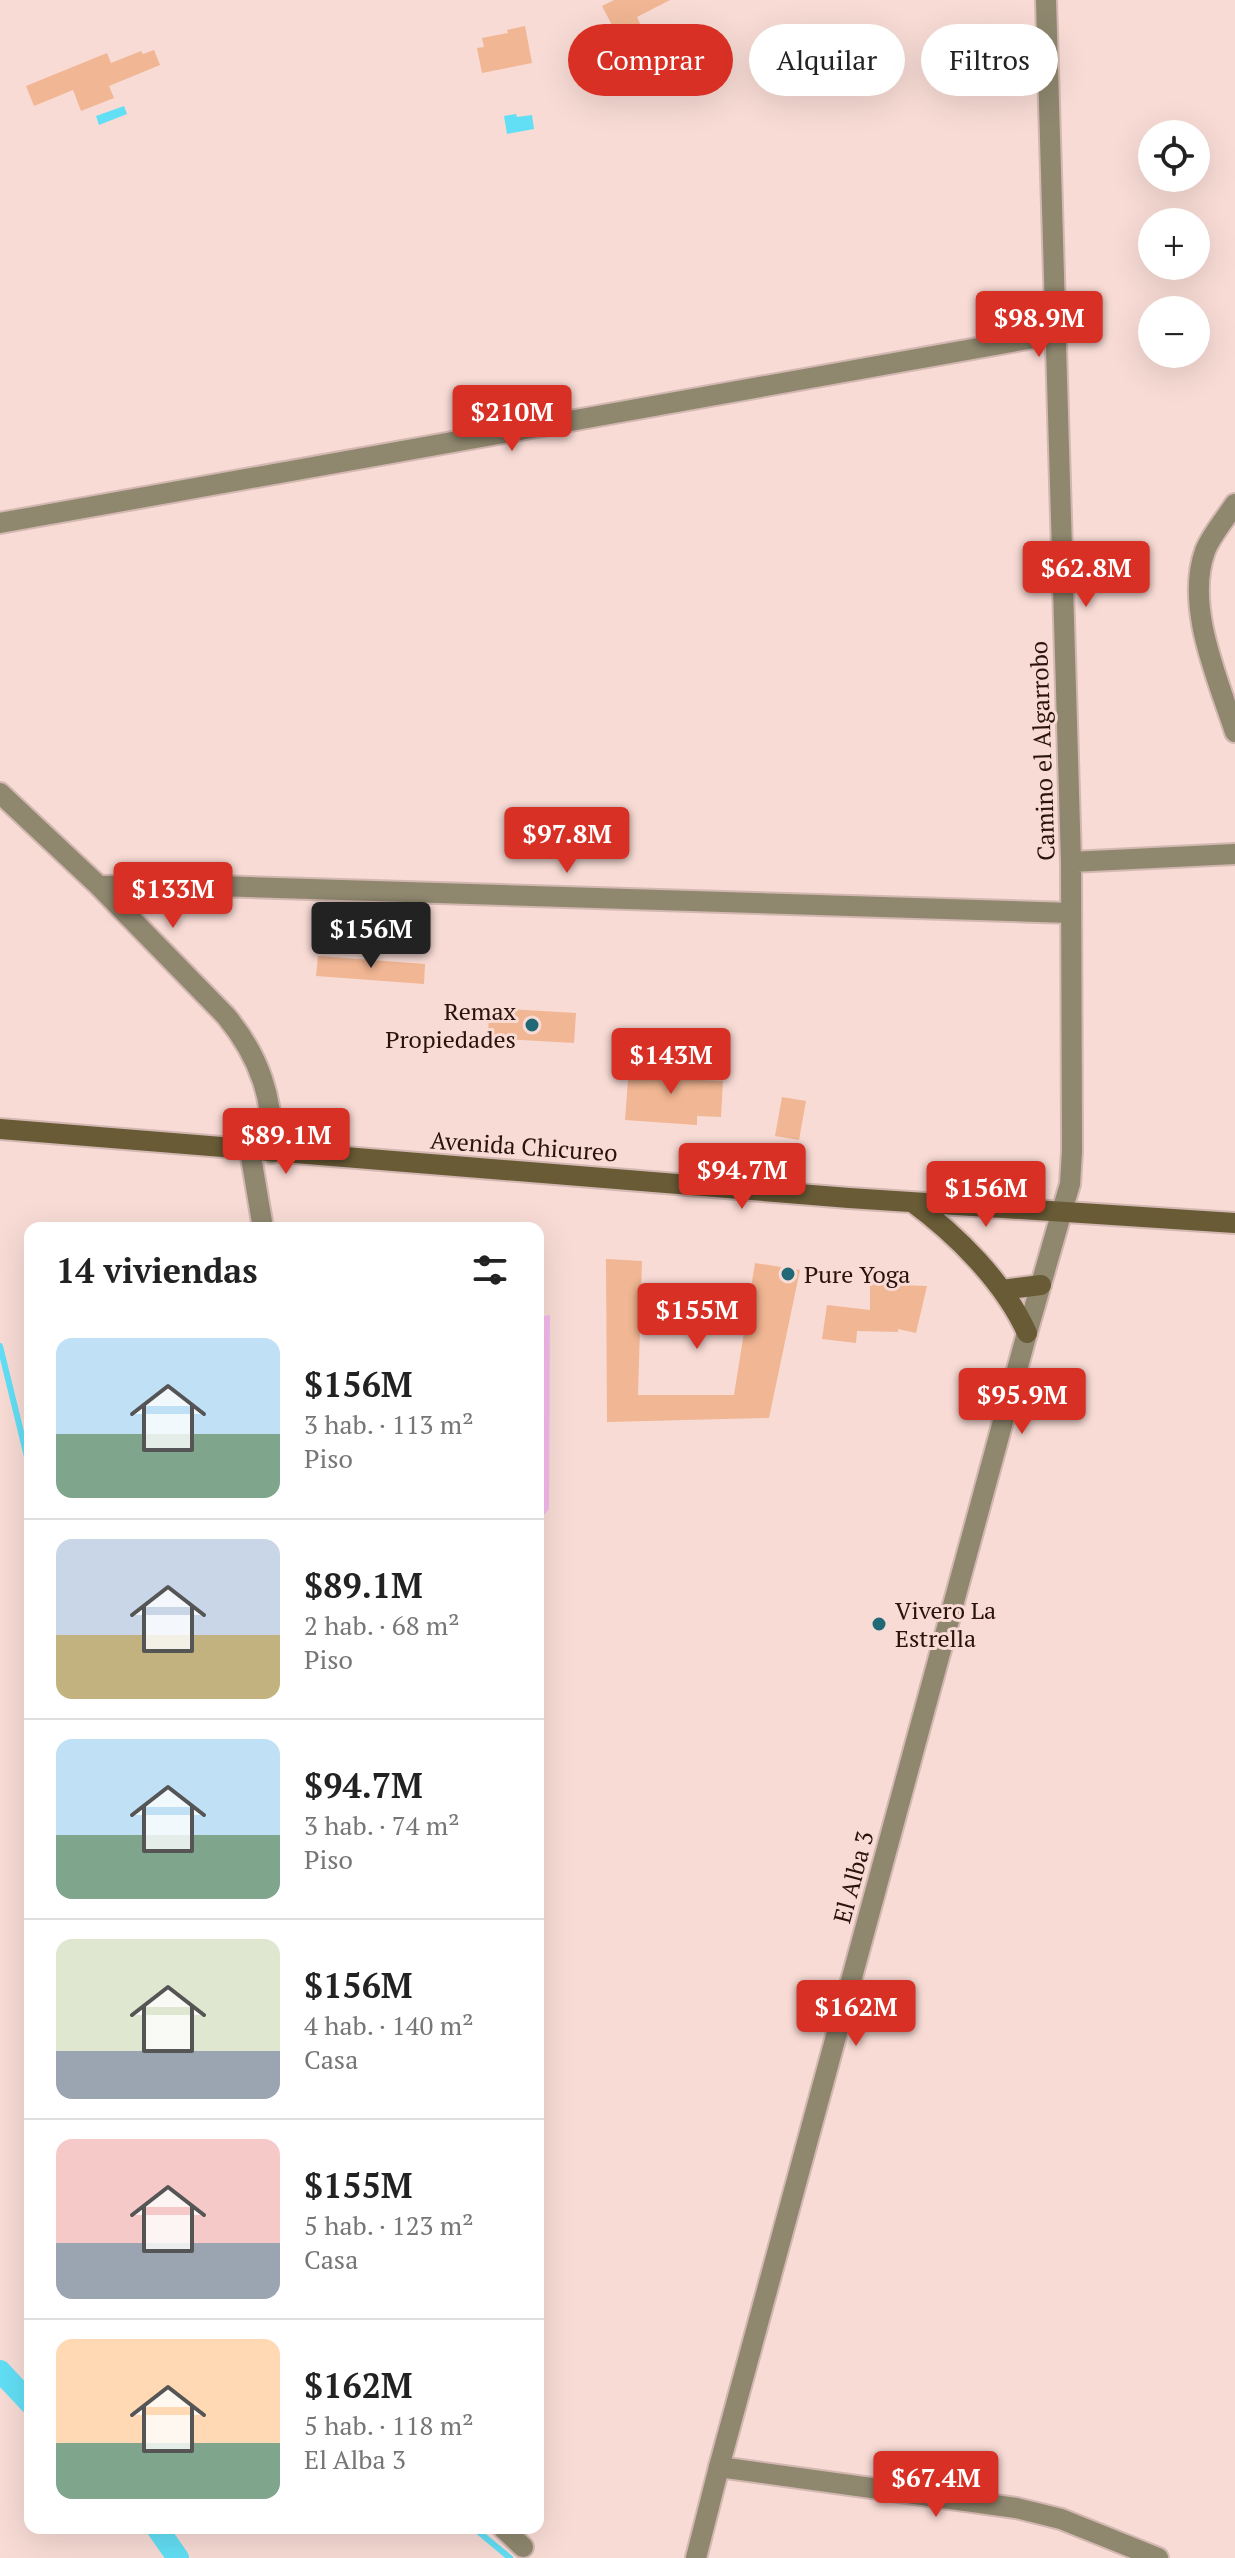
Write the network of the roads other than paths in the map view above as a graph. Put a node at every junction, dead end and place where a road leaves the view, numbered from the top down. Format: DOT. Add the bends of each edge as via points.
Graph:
graph roads {
  1 [pos="1046,0"];
  2 [pos="1056,334"];
  3 [pos="1235,504"];
  4 [pos="0,523"];
  5 [pos="1235,732"];
  6 [pos="0,793"];
  7 [pos="1235,854"];
  8 [pos="1071,862"];
  9 [pos="99,886"];
  10 [pos="1071,913"];
  11 [pos="0,1129"];
  12 [pos="250,1151"];
  13 [pos="272,1153"];
  14 [pos="912,1202"];
  15 [pos="1062,1211"];
  16 [pos="262,1222"];
  17 [pos="1235,1223"];
  18 [pos="1041,1285"];
  19 [pos="1002,1290"];
  20 [pos="1027,1333"];
  21 [pos="719,2467"];
  22 [pos="509,2534"];
  23 [pos="523,2547"];
  24 [pos="696,2558"];
  25 [pos="1158,2558"];
  1 -- 2 [label="street, Camino el Algarrobo"];
  2 -- 4 [label="street"];
  2 -- 8 [label="street, Camino el Algarrobo"];
  3 -- 5 [label="street" via="1205,551 1198,597 1205,641"];
  6 -- 9 [label="street"];
  7 -- 8 [label="street"];
  8 -- 10 [label="street, Camino el Algarrobo"];
  9 -- 10 [label="street"];
  9 -- 13 [label="street" via="241,1034 268,1094"];
  10 -- 15 [label="street, Camino el Algarrobo" via="1072,1159"];
  11 -- 12 [label="main road, Avenida Chicureo"];
  12 -- 13 [label="main road, Avenida Chicureo"];
  12 -- 16 [label="street"];
  13 -- 14 [label="main road, Avenida Chicureo"];
  14 -- 15 [label="main road, Avenida Chicureo"];
  14 -- 19 [label="main road" via="945,1228"];
  15 -- 17 [label="main road, Avenida Chicureo"];
  15 -- 18 [label="street, El Alba 3"];
  18 -- 19 [label="main road"];
  18 -- 20 [label="street, El Alba 3"];
  19 -- 20 [label="main road"];
  20 -- 21 [label="street, El Alba 3"];
  21 -- 24 [label="street, El Alba 3"];
  21 -- 25 [label="street" via="1016,2508 1061,2519"];
  22 -- 23 [label="street"];
}
